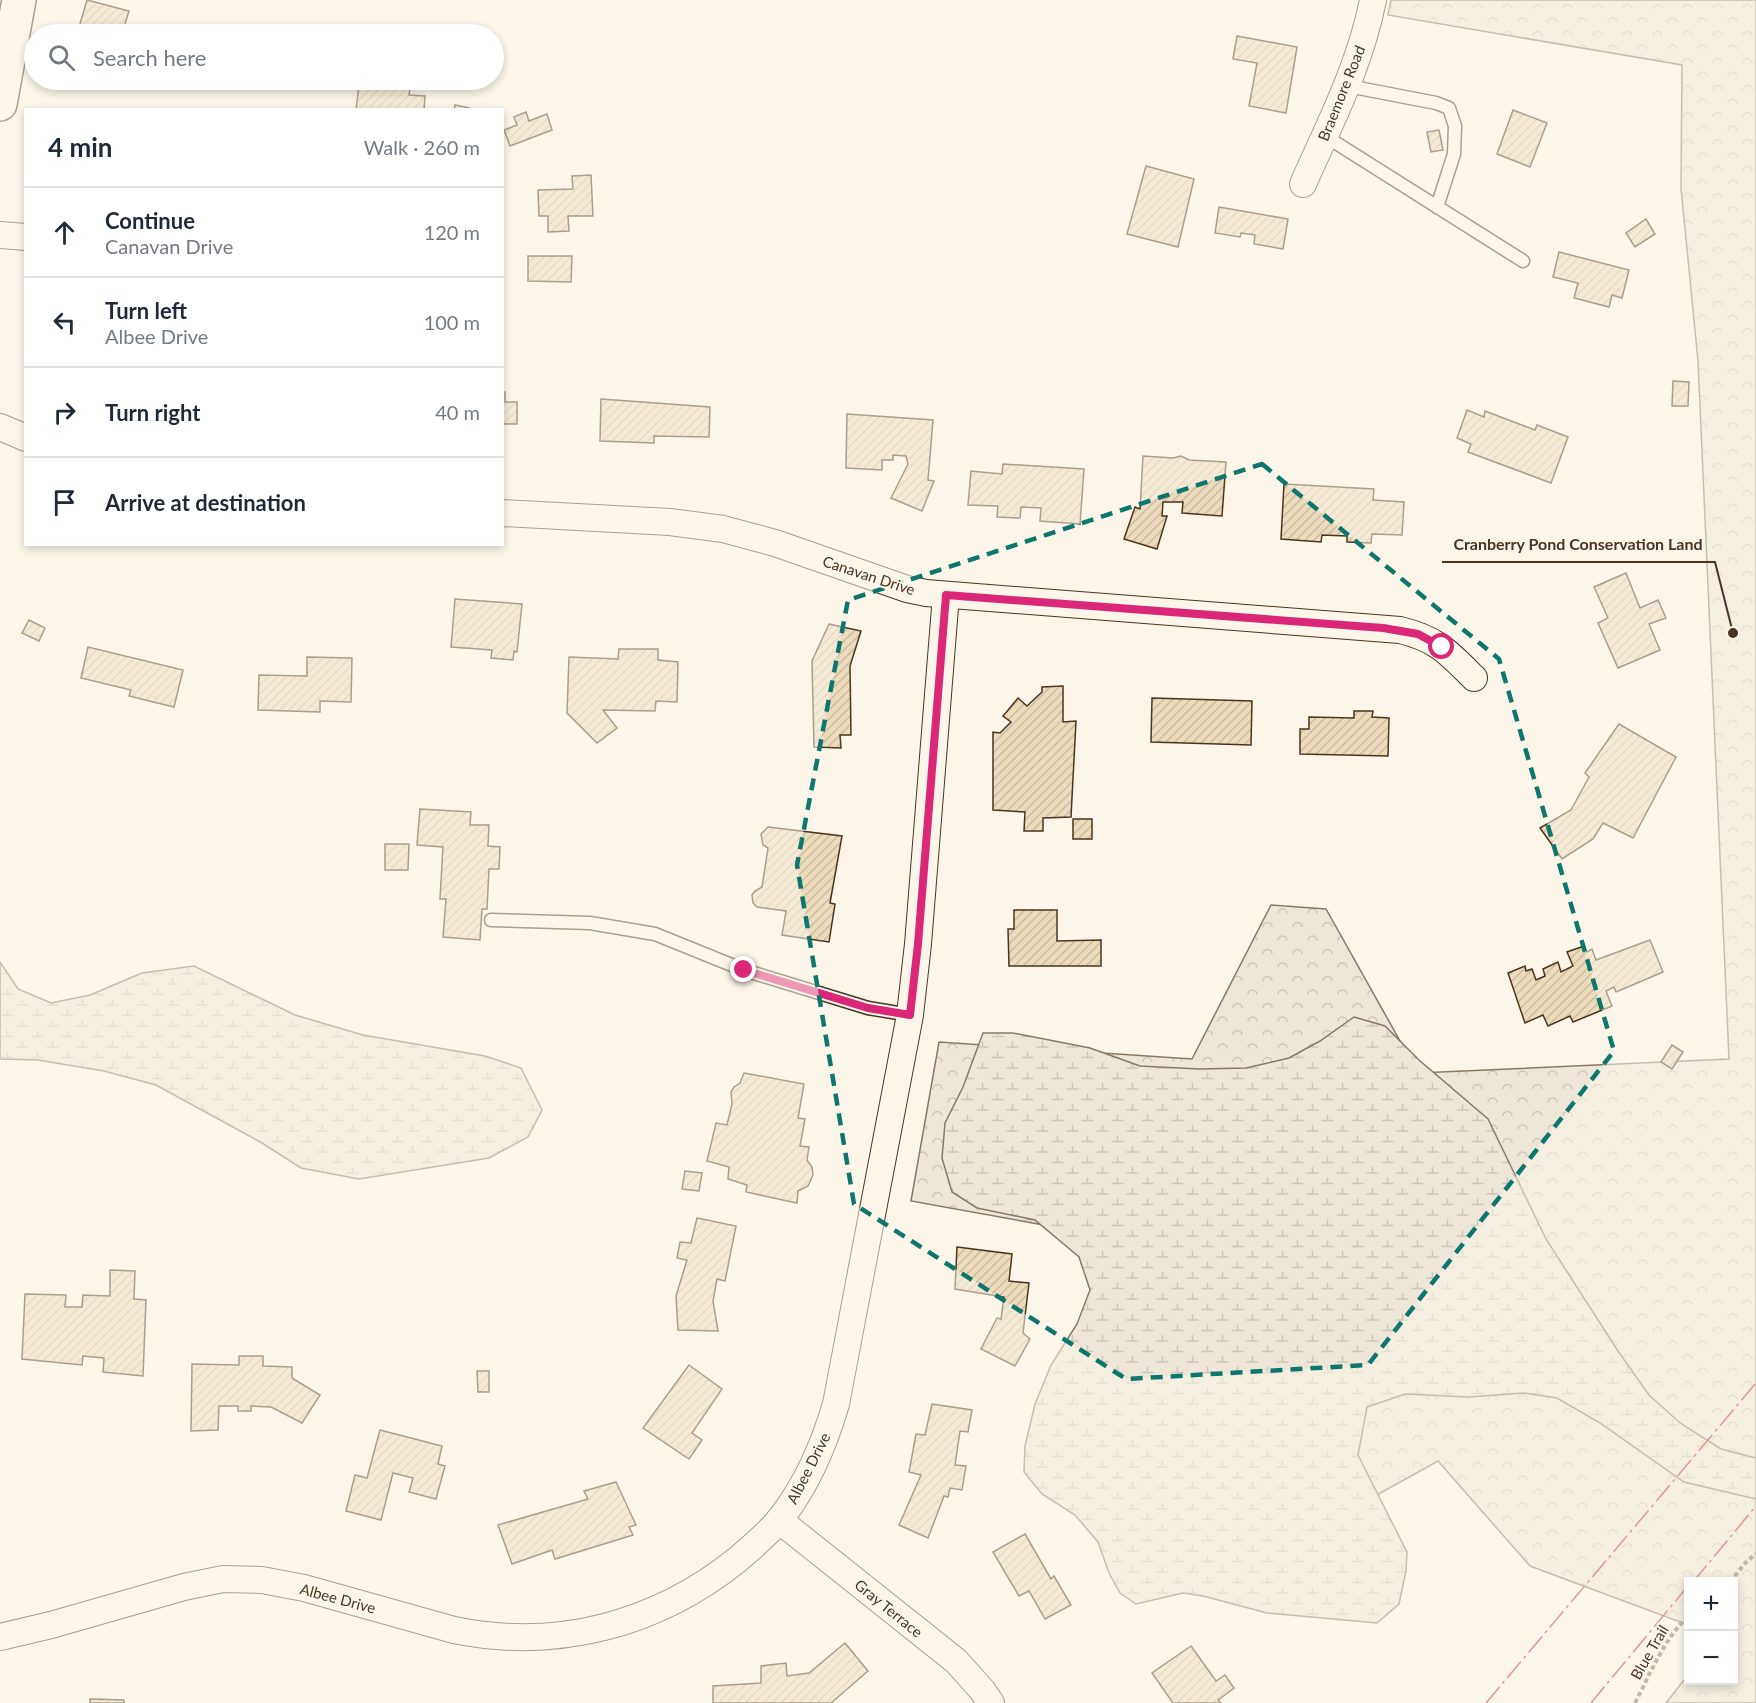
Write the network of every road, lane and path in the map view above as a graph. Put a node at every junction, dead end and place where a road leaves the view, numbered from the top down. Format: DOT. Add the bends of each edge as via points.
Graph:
graph roads {
  1 [pos="19,0"];
  2 [pos="1373,0"];
  3 [pos="7,30"];
  4 [pos="1348,86"];
  5 [pos="0,104"];
  6 [pos="1324,136"];
  7 [pos="1302,184"];
  8 [pos="1437,207"];
  9 [pos="0,235"];
  10 [pos="24,237"];
  11 [pos="1523,261"];
  12 [pos="0,427"];
  13 [pos="24,437"];
  14 [pos="504,513"];
  15 [pos="946,595"];
  16 [pos="1474,678"];
  17 [pos="491,920"];
  18 [pos="910,1015"];
  19 [pos="779,1520"];
  20 [pos="1756,1554"];
  21 [pos="1733,1577"];
  22 [pos="1684,1621"];
  23 [pos="0,1637"];
  24 [pos="1638,1697"];
  25 [pos="991,1703"];
  26 [pos="1635,1703"];
  27 [pos="1644,1703"];
  1 -- 3 [label="main road"];
  2 -- 4 [label="street, Braemore Road"];
  3 -- 5 [label="main road"];
  4 -- 6 [label="street, Braemore Road"];
  4 -- 8 [label="lane" via="1449,108 1455,126 1454,154"];
  6 -- 7 [label="street, Braemore Road"];
  6 -- 8 [label="lane"];
  8 -- 11 [label="lane"];
  9 -- 10 [label="street"];
  12 -- 13 [label="street"];
  14 -- 15 [label="street, Canavan Drive" via="714,528 775,543 907,589"];
  15 -- 16 [label="street, Canavan Drive" via="1400,630 1436,642"];
  15 -- 18 [label="street, Albee Drive"];
  17 -- 18 [label="lane" via="590,923 655,934 765,976 868,1008"];
  18 -- 19 [label="street, Albee Drive" via="836,1404 812,1467"];
  19 -- 23 [label="street, Albee Drive" via="735,1561 688,1593 623,1622 576,1634 527,1638 479,1635 304,1588 262,1580 223,1579"];
  19 -- 25 [label="street, Gray Terrace" via="956,1661"];
  20 -- 21 [label="path"];
  22 -- 24 [label="path, Blue Trail" via="1656,1659"];
  24 -- 26 [label="path, Blue Trail"];
  24 -- 27 [label="path"];
}
